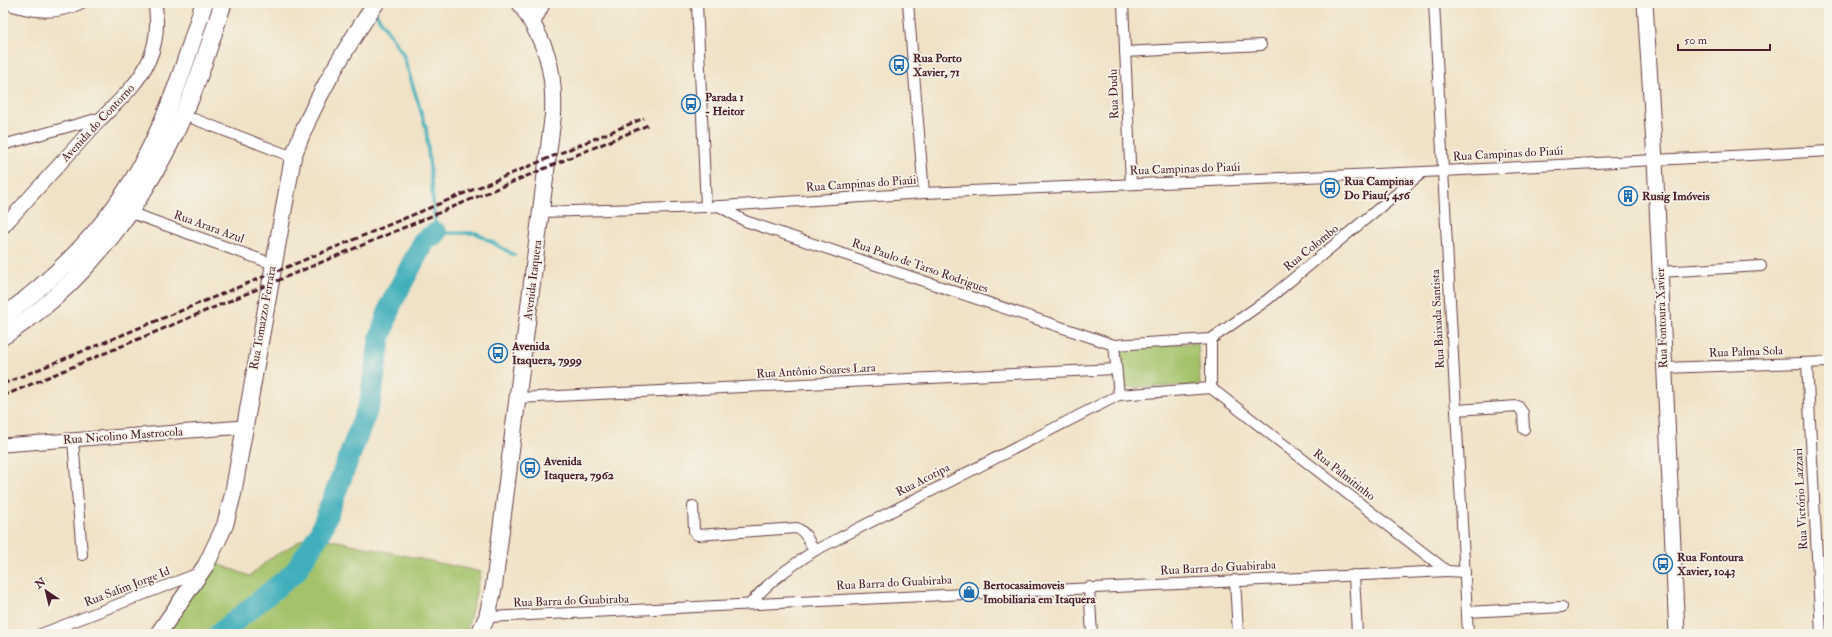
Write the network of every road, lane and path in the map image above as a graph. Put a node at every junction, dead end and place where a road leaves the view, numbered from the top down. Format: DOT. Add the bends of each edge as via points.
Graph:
graph roads {
  1 [pos="3,3"];
  2 [pos="82,3"];
  3 [pos="155,3"];
  4 [pos="204,3"];
  5 [pos="223,3"];
  6 [pos="520,3"];
  7 [pos="542,3"];
  8 [pos="697,3"];
  9 [pos="908,3"];
  10 [pos="1123,3"];
  11 [pos="1434,3"];
  12 [pos="1645,3"];
  13 [pos="372,8"];
  14 [pos="532,23"];
  15 [pos="1261,45"];
  16 [pos="1125,52"];
  17 [pos="103,117"];
  18 [pos="194,119"];
  19 [pos="3,145"];
  20 [pos="1829,151"];
  21 [pos="293,157"];
  22 [pos="1655,160"];
  23 [pos="1444,170"];
  24 [pos="1423,172"];
  25 [pos="1131,184"];
  26 [pos="924,193"];
  27 [pos="719,206"];
  28 [pos="706,207"];
  29 [pos="541,212"];
  30 [pos="137,214"];
  31 [pos="3,227"];
  32 [pos="273,264"];
  33 [pos="1761,266"];
  34 [pos="1660,272"];
  35 [pos="3,317"];
  36 [pos="3,336"];
  37 [pos="1211,339"];
  38 [pos="1114,345"];
  39 [pos="1829,362"];
  40 [pos="1807,363"];
  41 [pos="1664,368"];
  42 [pos="1116,369"];
  43 [pos="1211,388"];
  44 [pos="1119,395"];
  45 [pos="517,398"];
  46 [pos="1456,410"];
  47 [pos="244,428"];
  48 [pos="1524,429"];
  49 [pos="74,440"];
  50 [pos="3,445"];
  51 [pos="693,506"];
  52 [pos="814,551"];
  53 [pos="82,555"];
  54 [pos="1447,571"];
  55 [pos="201,572"];
  56 [pos="1465,572"];
  57 [pos="1354,575"];
  58 [pos="1235,580"];
  59 [pos="1089,587"];
  60 [pos="750,604"];
  61 [pos="1562,607"];
  62 [pos="1467,612"];
  63 [pos="487,617"];
  64 [pos="41,634"];
  65 [pos="158,634"];
  66 [pos="479,634"];
  67 [pos="1092,634"];
  68 [pos="1238,634"];
  69 [pos="1357,634"];
  70 [pos="1468,634"];
  71 [pos="1677,634"];
  72 [pos="1821,634"];
  1 -- 2 [label="street" via="27,11 51,12 72,8"];
  3 -- 17 [label="street, Avenida do Contorno" via="157,16 150,58 140,78"];
  4 -- 35 [label="highway" via="179,81 140,167 113,209 72,258 36,292"];
  5 -- 36 [label="highway" via="188,104 159,164 131,208 100,250 60,292"];
  6 -- 14 [label="main road, Avenida Itaquera"];
  7 -- 14 [label="main road"];
  8 -- 28 [label="street"];
  9 -- 26 [label="street"];
  10 -- 16 [label="street, Rua Dudu"];
  11 -- 23 [label="street, Rua Baixada Santista"];
  12 -- 22 [label="main road, Rua Fontoura Xavier"];
  13 -- 21 [label="main road, Rua Tomazzo Ferrara" via="313,107"];
  14 -- 29 [label="main road, Avenida Itaquera" via="546,47 552,68 554,90"];
  15 -- 16 [label="street"];
  16 -- 25 [label="street, Rua Dudu"];
  17 -- 19 [label="street"];
  17 -- 31 [label="street, Avenida do Contorno"];
  18 -- 21 [label="street"];
  20 -- 22 [label="street, Rua Campinas do Piaúi"];
  21 -- 32 [label="main road, Rua Tomazzo Ferrara"];
  22 -- 23 [label="street, Rua Campinas do Piaúi"];
  22 -- 34 [label="main road, Rua Fontoura Xavier"];
  23 -- 24 [label="street, Rua Campinas do Piaúi"];
  23 -- 46 [label="street, Rua Baixada Santista"];
  24 -- 25 [label="street, Rua Campinas do Piaúi"];
  24 -- 37 [label="street, Rua Colombo" via="1267,300"];
  25 -- 26 [label="street, Rua Campinas do Piaúi"];
  26 -- 27 [label="street, Rua Campinas do Piaúi"];
  27 -- 28 [label="street, Rua Campinas do Piaúi"];
  27 -- 38 [label="street, Rua Paulo de Tarso Rodrigues" via="745,221"];
  28 -- 29 [label="street, Rua Campinas do Piaúi"];
  29 -- 45 [label="main road, Avenida Itaquera"];
  30 -- 32 [label="street, Rua Arara Azul"];
  32 -- 47 [label="main road, Rua Tomazzo Ferrara"];
  33 -- 34 [label="street"];
  34 -- 41 [label="main road, Rua Fontoura Xavier"];
  37 -- 38 [label="street"];
  37 -- 43 [label="street"];
  38 -- 42 [label="street"];
  39 -- 40 [label="street, Rua Palma Sola"];
  40 -- 41 [label="street, Rua Palma Sola"];
  40 -- 72 [label="street, Rua Victório Lazzari"];
  41 -- 71 [label="main road, Rua Fontoura Xavier"];
  42 -- 44 [label="street"];
  42 -- 45 [label="street, Rua Antônio Soares Lara"];
  43 -- 44 [label="street"];
  43 -- 54 [label="street, Rua Palmitinho"];
  44 -- 52 [label="street, Rua Acotipa"];
  45 -- 63 [label="main road, Avenida Itaquera" via="494,586"];
  46 -- 48 [label="street" via="1518,406 1523,413"];
  46 -- 56 [label="street, Rua Baixada Santista"];
  47 -- 49 [label="street, Rua Nicolino Mastrocola"];
  47 -- 55 [label="main road, Rua Tomazzo Ferrara" via="225,525"];
  49 -- 50 [label="street, Rua Nicolino Mastrocola"];
  49 -- 53 [label="street"];
  51 -- 52 [label="street" via="694,530 697,535 797,528 807,536"];
  52 -- 60 [label="street, Rua Acotipa" via="762,589"];
  54 -- 56 [label="street"];
  54 -- 57 [label="street, Rua Barra do Guabiraba"];
  55 -- 64 [label="street, Rua Salim Jorge Id"];
  55 -- 65 [label="main road, Rua Tomazzo Ferrara"];
  56 -- 62 [label="street, Rua Baixada Santista"];
  57 -- 58 [label="street, Rua Barra do Guabiraba"];
  57 -- 69 [label="street"];
  58 -- 59 [label="street, Rua Barra do Guabiraba"];
  58 -- 68 [label="street"];
  59 -- 60 [label="street, Rua Barra do Guabiraba"];
  59 -- 67 [label="street"];
  60 -- 63 [label="street, Rua Barra do Guabiraba"];
  61 -- 62 [label="street"];
  62 -- 70 [label="street, Rua Baixada Santista"];
  63 -- 66 [label="main road, Avenida Itaquera"];
}
